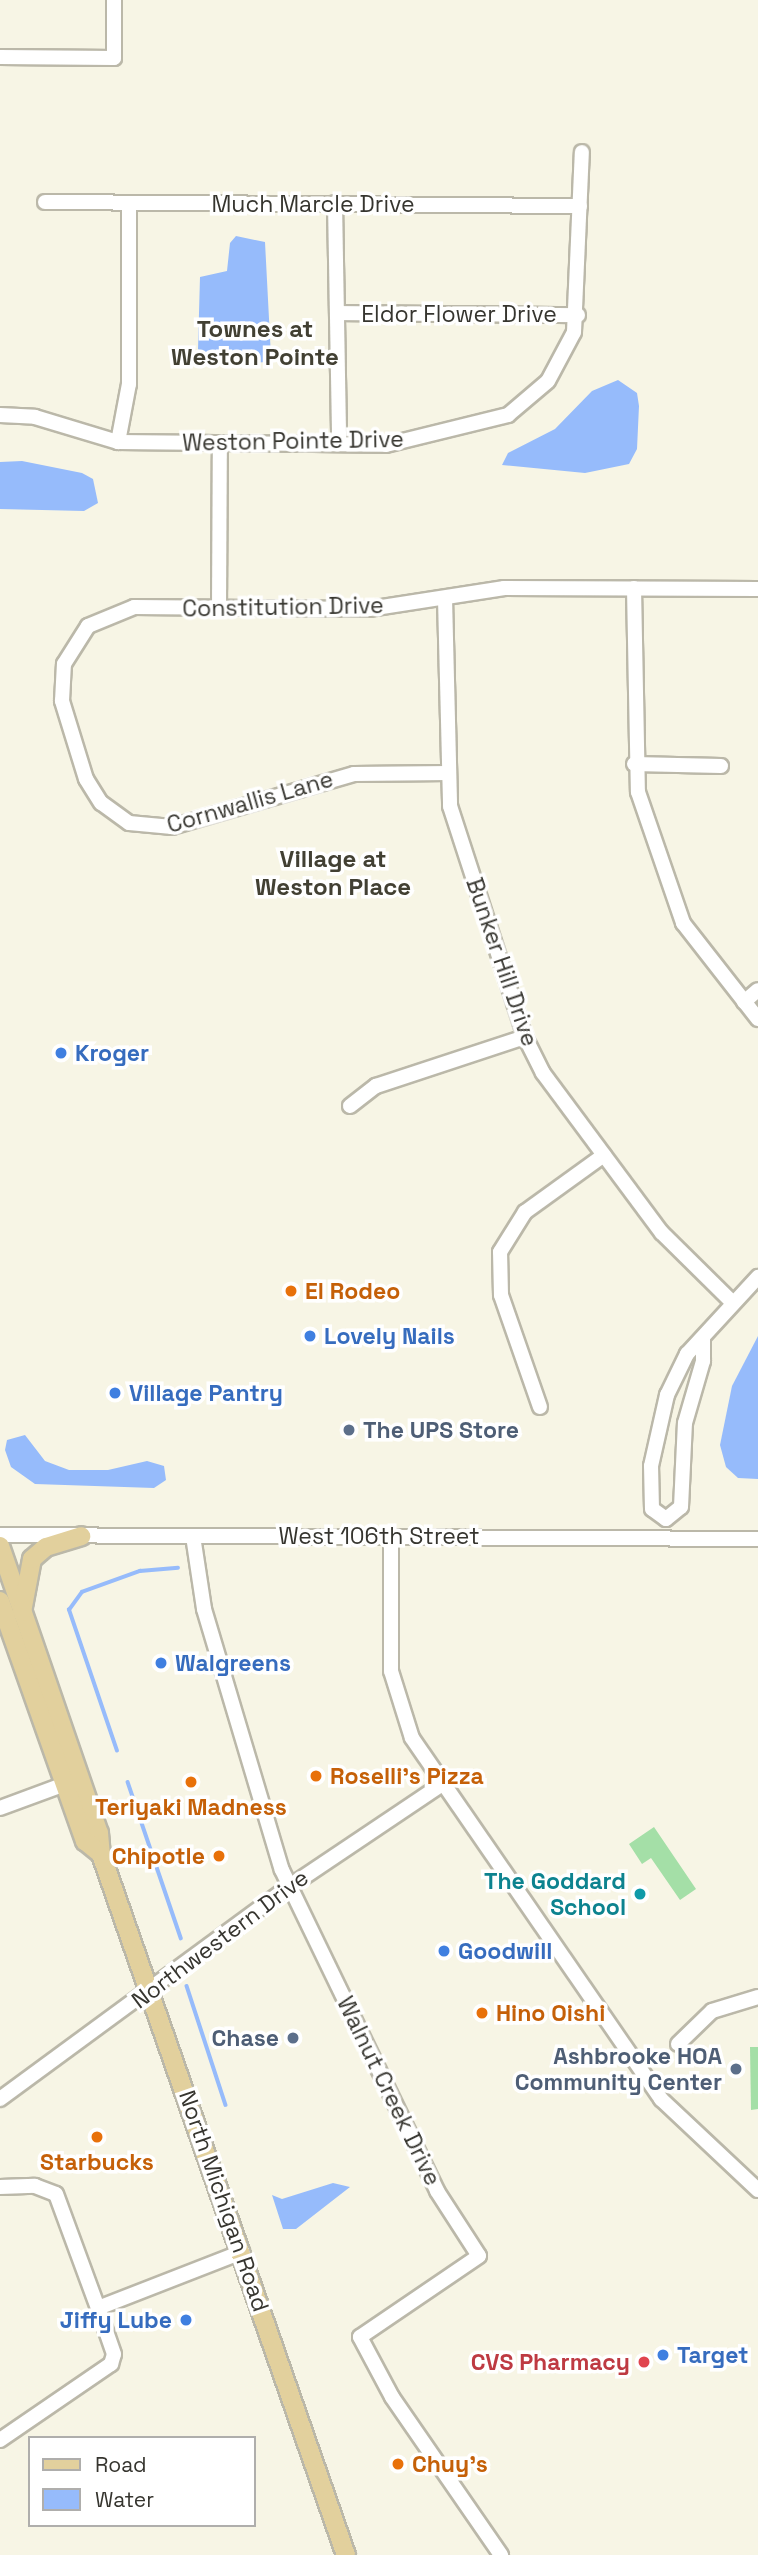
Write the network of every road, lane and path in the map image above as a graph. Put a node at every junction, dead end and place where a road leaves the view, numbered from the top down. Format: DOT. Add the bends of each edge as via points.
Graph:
graph roads {
  1 [pos="114,0"];
  2 [pos="0,57"];
  3 [pos="582,152"];
  4 [pos="45,202"];
  5 [pos="129,203"];
  6 [pos="335,203"];
  7 [pos="580,206"];
  8 [pos="341,313"];
  9 [pos="578,315"];
  10 [pos="0,415"];
  11 [pos="118,442"];
  12 [pos="220,443"];
  13 [pos="339,444"];
  14 [pos="634,588"];
  15 [pos="758,589"];
  16 [pos="445,598"];
  17 [pos="219,608"];
  18 [pos="103,616"];
  19 [pos="634,764"];
  20 [pos="722,766"];
  21 [pos="449,774"];
  22 [pos="758,990"];
  23 [pos="744,1002"];
  24 [pos="758,1019"];
  25 [pos="525,1037"];
  26 [pos="350,1106"];
  27 [pos="604,1155"];
  28 [pos="758,1277"];
  29 [pos="731,1301"];
  30 [pos="703,1338"];
  31 [pos="540,1407"];
  32 [pos="666,1519"];
  33 [pos="0,1535"];
  34 [pos="81,1536"];
  35 [pos="193,1536"];
  36 [pos="391,1536"];
  37 [pos="667,1539"];
  38 [pos="758,1539"];
  39 [pos="0,1546"];
  40 [pos="0,1601"];
  41 [pos="22,1612"];
  42 [pos="65,1784"];
  43 [pos="442,1784"];
  44 [pos="0,1808"];
  45 [pos="101,1854"];
  46 [pos="289,1887"];
  47 [pos="150,1992"];
  48 [pos="758,1997"];
  49 [pos="678,2044"];
  50 [pos="0,2099"];
  51 [pos="0,2188"];
  52 [pos="758,2190"];
  53 [pos="242,2252"];
  54 [pos="98,2308"];
  55 [pos="0,2440"];
  56 [pos="348,2553"];
  57 [pos="501,2555"];
  1 -- 2 [label="street" via="114,58"];
  3 -- 7 [label="street, Weston Pointe Drive"];
  4 -- 5 [label="street, Much Marcle Drive"];
  5 -- 6 [label="street, Much Marcle Drive"];
  5 -- 11 [label="street" via="129,384"];
  6 -- 7 [label="street, Much Marcle Drive"];
  6 -- 8 [label="street"];
  7 -- 9 [label="street, Weston Pointe Drive"];
  8 -- 9 [label="street, Eldor Flower Drive"];
  8 -- 13 [label="street"];
  9 -- 13 [label="street, Weston Pointe Drive" via="557,370 536,396 508,415 405,442"];
  10 -- 11 [label="street, Weston Pointe Drive" via="35,417"];
  11 -- 12 [label="street, Weston Pointe Drive"];
  12 -- 13 [label="street, Weston Pointe Drive"];
  12 -- 17 [label="street"];
  14 -- 15 [label="street, Constitution Drive"];
  14 -- 16 [label="street, Constitution Drive" via="503,588"];
  14 -- 19 [label="street"];
  16 -- 17 [label="street, Constitution Drive" via="369,609"];
  16 -- 21 [label="street, Bunker Hill Drive"];
  17 -- 18 [label="street, Constitution Drive" via="134,607"];
  18 -- 21 [label="street, Cornwallis Lane" via="81,632 68,654 61,693 92,791 110,812 129,822 172,827 354,774"];
  19 -- 20 [label="street"];
  19 -- 23 [label="street" via="644,812 683,923"];
  21 -- 25 [label="street, Bunker Hill Drive" via="453,819"];
  22 -- 23 [label="street"];
  23 -- 24 [label="street"];
  25 -- 26 [label="street" via="376,1086"];
  25 -- 27 [label="street, Bunker Hill Drive" via="543,1073"];
  27 -- 29 [label="street, Bunker Hill Drive" via="673,1246"];
  27 -- 31 [label="street" via="525,1212 500,1252 501,1295"];
  28 -- 29 [label="street"];
  29 -- 30 [label="street"];
  30 -- 32 [label="street" via="703,1361 685,1423 681,1507"];
  30 -- 32 [label="street" via="677,1373 657,1424 652,1509"];
  32 -- 37 [label="street"];
  33 -- 34 [label="street, West 106th Street"];
  34 -- 35 [label="street, West 106th Street"];
  34 -- 41 [label="main road" via="46,1547 32,1559"];
  35 -- 36 [label="street, West 106th Street"];
  35 -- 46 [label="street, Walnut Creek Drive" via="204,1609"];
  36 -- 37 [label="street, West 106th Street"];
  36 -- 43 [label="street" via="393,1685 407,1727"];
  37 -- 38 [label="street, West 106th Street"];
  39 -- 41 [label="main road, North Michigan Road"];
  40 -- 42 [label="main road, North Michigan Road"];
  41 -- 45 [label="main road, North Michigan Road" via="99,1833"];
  42 -- 44 [label="street"];
  42 -- 45 [label="main road, North Michigan Road" via="85,1841"];
  43 -- 46 [label="street, Northwestern Drive"];
  43 -- 52 [label="street" via="661,2099"];
  45 -- 47 [label="main road, North Michigan Road"];
  46 -- 47 [label="street, Northwestern Drive"];
  46 -- 57 [label="street, Walnut Creek Drive" via="437,2191 479,2256 360,2337 392,2397"];
  47 -- 50 [label="street, Northwestern Drive"];
  47 -- 53 [label="main road, North Michigan Road"];
  48 -- 49 [label="street" via="712,2011"];
  51 -- 54 [label="street" via="34,2186 56,2194"];
  53 -- 54 [label="street"];
  53 -- 56 [label="main road, North Michigan Road"];
  54 -- 55 [label="street" via="114,2354 111,2364"];
}
